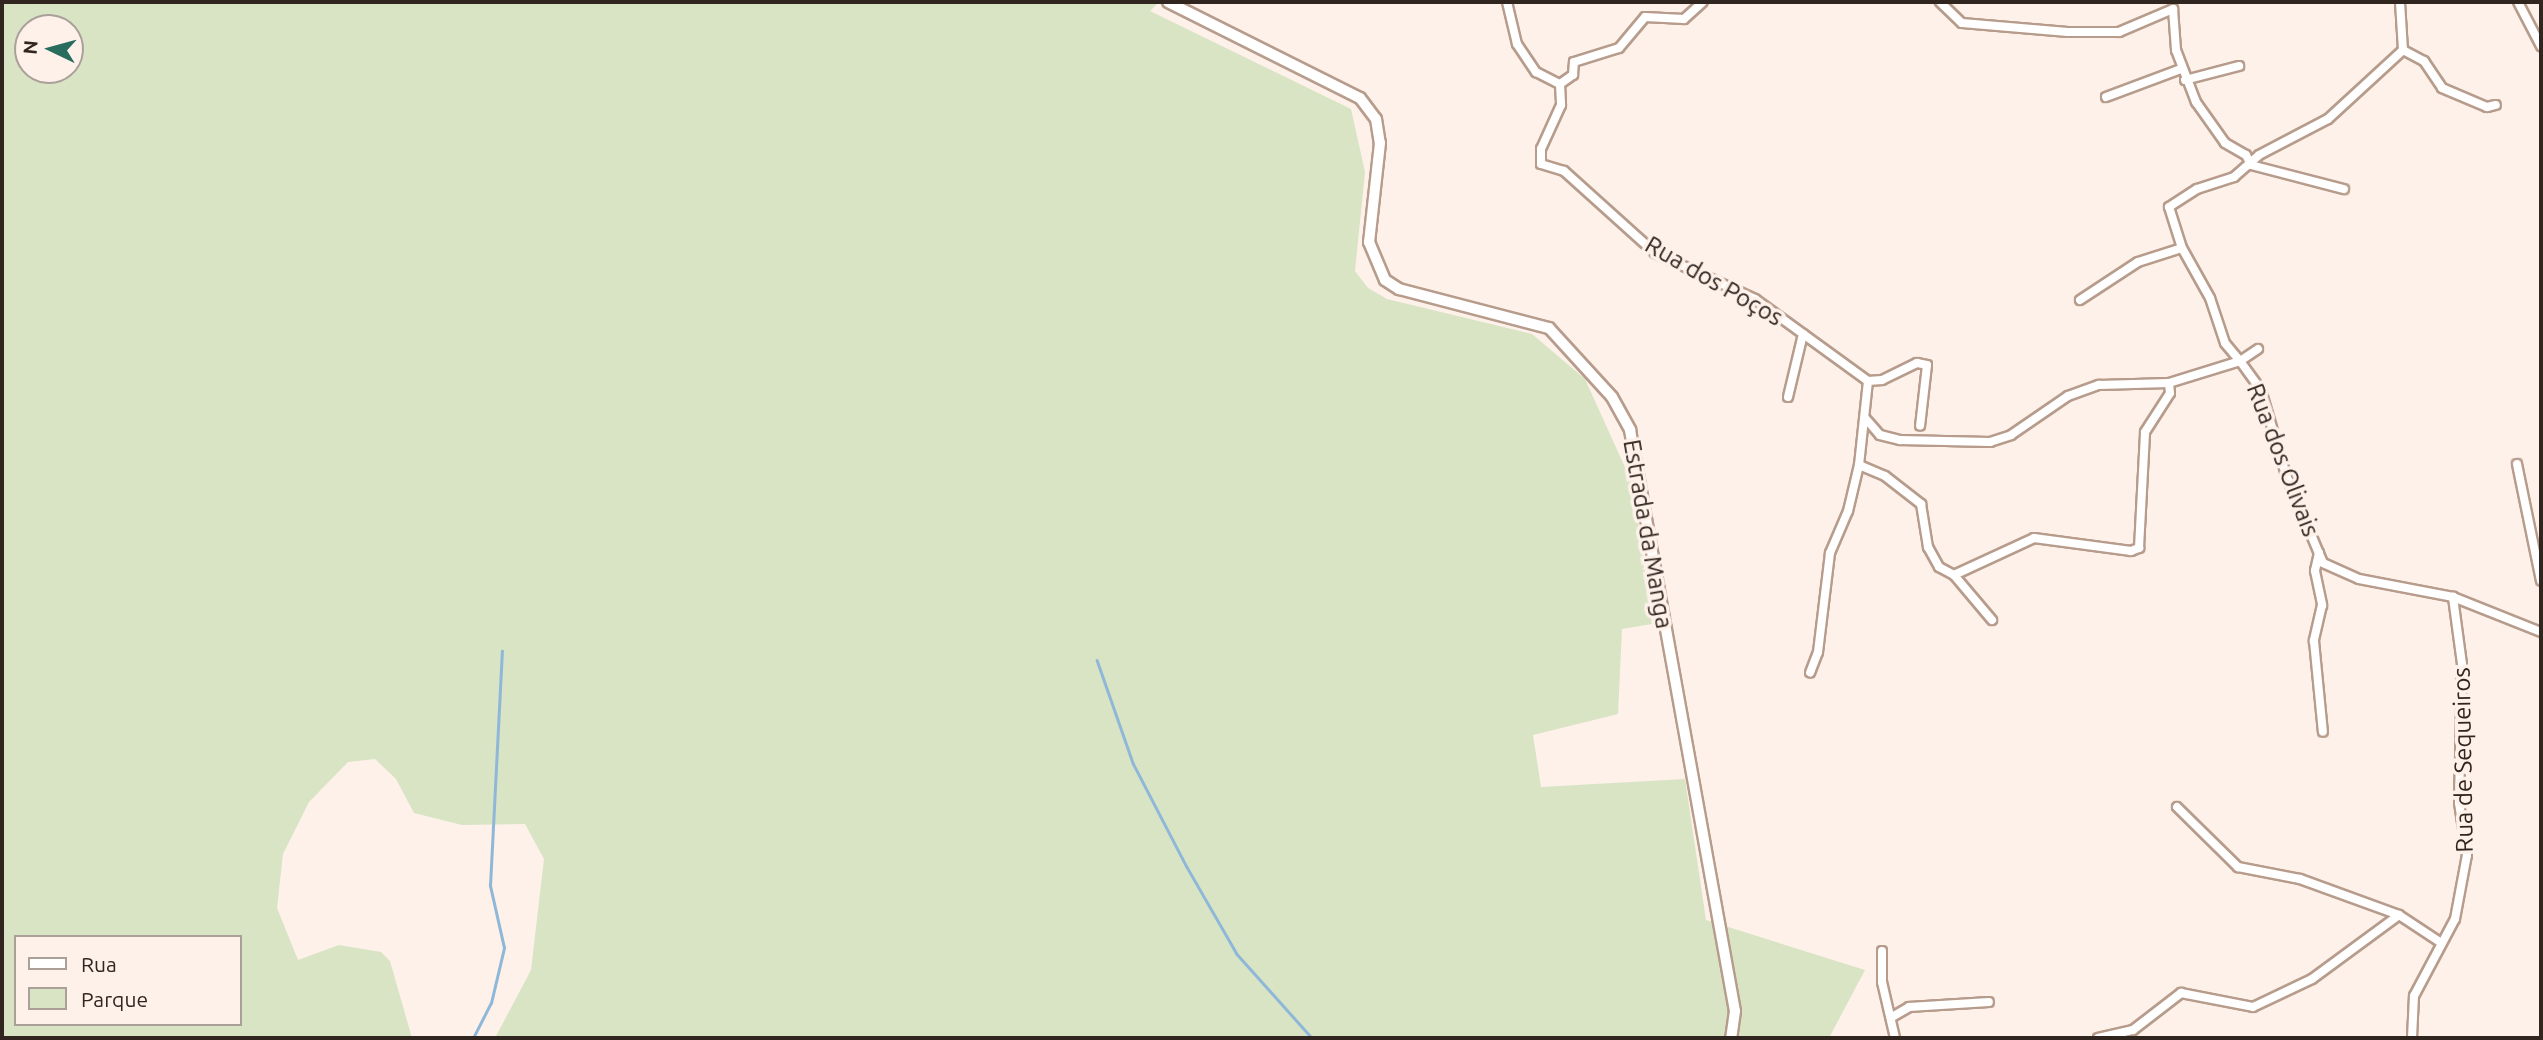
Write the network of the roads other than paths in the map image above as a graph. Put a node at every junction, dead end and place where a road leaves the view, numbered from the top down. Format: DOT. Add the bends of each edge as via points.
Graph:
graph roads {
  1 [pos="1168,2"];
  2 [pos="1507,2"];
  3 [pos="1703,2"];
  4 [pos="1940,2"];
  5 [pos="2400,2"];
  6 [pos="2518,2"];
  7 [pos="2176,5"];
  8 [pos="2541,47"];
  9 [pos="2403,50"];
  10 [pos="2239,66"];
  11 [pos="2181,69"];
  12 [pos="2185,80"];
  13 [pos="1560,84"];
  14 [pos="2106,97"];
  15 [pos="2496,105"];
  16 [pos="2250,165"];
  17 [pos="2344,189"];
  18 [pos="2182,248"];
  19 [pos="2080,300"];
  20 [pos="1803,334"];
  21 [pos="2258,349"];
  22 [pos="2240,361"];
  23 [pos="1868,381"];
  24 [pos="2169,383"];
  25 [pos="1788,397"];
  26 [pos="1866,419"];
  27 [pos="1920,426"];
  28 [pos="2517,464"];
  29 [pos="1859,465"];
  30 [pos="2319,553"];
  31 [pos="1954,575"];
  32 [pos="2541,581"];
  33 [pos="2453,597"];
  34 [pos="1992,620"];
  35 [pos="2541,632"];
  36 [pos="1810,673"];
  37 [pos="2323,732"];
  38 [pos="2177,807"];
  39 [pos="2399,915"];
  40 [pos="2440,942"];
  41 [pos="1882,951"];
  42 [pos="1989,1002"];
  43 [pos="1892,1017"];
  44 [pos="1731,1038"];
  45 [pos="1895,1038"];
  46 [pos="2098,1038"];
  47 [pos="2412,1038"];
  1 -- 44 [label="street, Estrada da Manga" via="1360,99 1376,119 1380,143 1368,242 1385,280 1399,289 1549,328 1612,397 1630,430 1735,1011"];
  2 -- 13 [label="street" via="1517,44 1536,72"];
  3 -- 13 [label="street" via="1684,19 1645,17 1619,48 1574,62 1573,75"];
  4 -- 7 [label="street" via="1962,23 2068,32 2119,32"];
  5 -- 9 [label="street"];
  6 -- 8 [label="street"];
  7 -- 11 [label="street"];
  9 -- 15 [label="street" via="2424,61 2442,88 2487,107"];
  9 -- 16 [label="street" via="2328,119 2259,155"];
  10 -- 12 [label="street"];
  11 -- 12 [label="street"];
  11 -- 14 [label="street"];
  12 -- 16 [label="street" via="2225,143 2246,155"];
  13 -- 20 [label="street, Rua dos Poços" via="1561,105 1541,149 1541,164 1564,171 1656,253 1755,299"];
  16 -- 17 [label="street"];
  16 -- 18 [label="street" via="2169,207"];
  18 -- 19 [label="street" via="2138,262"];
  18 -- 22 [label="street" via="2210,298 2225,343"];
  20 -- 23 [label="street, Rua dos Poços"];
  20 -- 25 [label="street"];
  21 -- 22 [label="street"];
  22 -- 24 [label="street, Rua dos Olivais"];
  22 -- 30 [label="street, Rua dos Olivais" via="2261,390 2286,475"];
  23 -- 26 [label="street"];
  23 -- 27 [label="street" via="1882,380 1917,363 1927,365"];
  24 -- 26 [label="street, Rua dos Olivais" via="2099,385 2068,396 2011,435 1990,442 1900,440 1880,435"];
  24 -- 31 [label="street" via="2170,393 2145,432 2139,548 2131,551 2034,538"];
  26 -- 29 [label="street"];
  28 -- 32 [label="street"];
  29 -- 31 [label="street" via="1885,476 1921,504 1928,547 1939,567"];
  29 -- 36 [label="street" via="1848,511 1830,553 1818,652"];
  30 -- 33 [label="street, Rua dos Olivais" via="2323,563 2359,579"];
  30 -- 37 [label="street" via="2315,571 2322,605 2314,641"];
  31 -- 34 [label="street"];
  33 -- 35 [label="street, Rua dos Olivais"];
  33 -- 40 [label="street, Rua de Sequeiros" via="2462,664 2459,803 2467,855 2455,919"];
  38 -- 39 [label="street" via="2238,867 2300,879"];
  39 -- 40 [label="street"];
  39 -- 46 [label="street" via="2312,979 2253,1007 2181,993 2133,1030"];
  40 -- 47 [label="street, Rua de Sequeiros" via="2414,996"];
  41 -- 43 [label="street" via="1882,982"];
  42 -- 43 [label="street" via="1909,1007"];
  43 -- 45 [label="street"];
}
